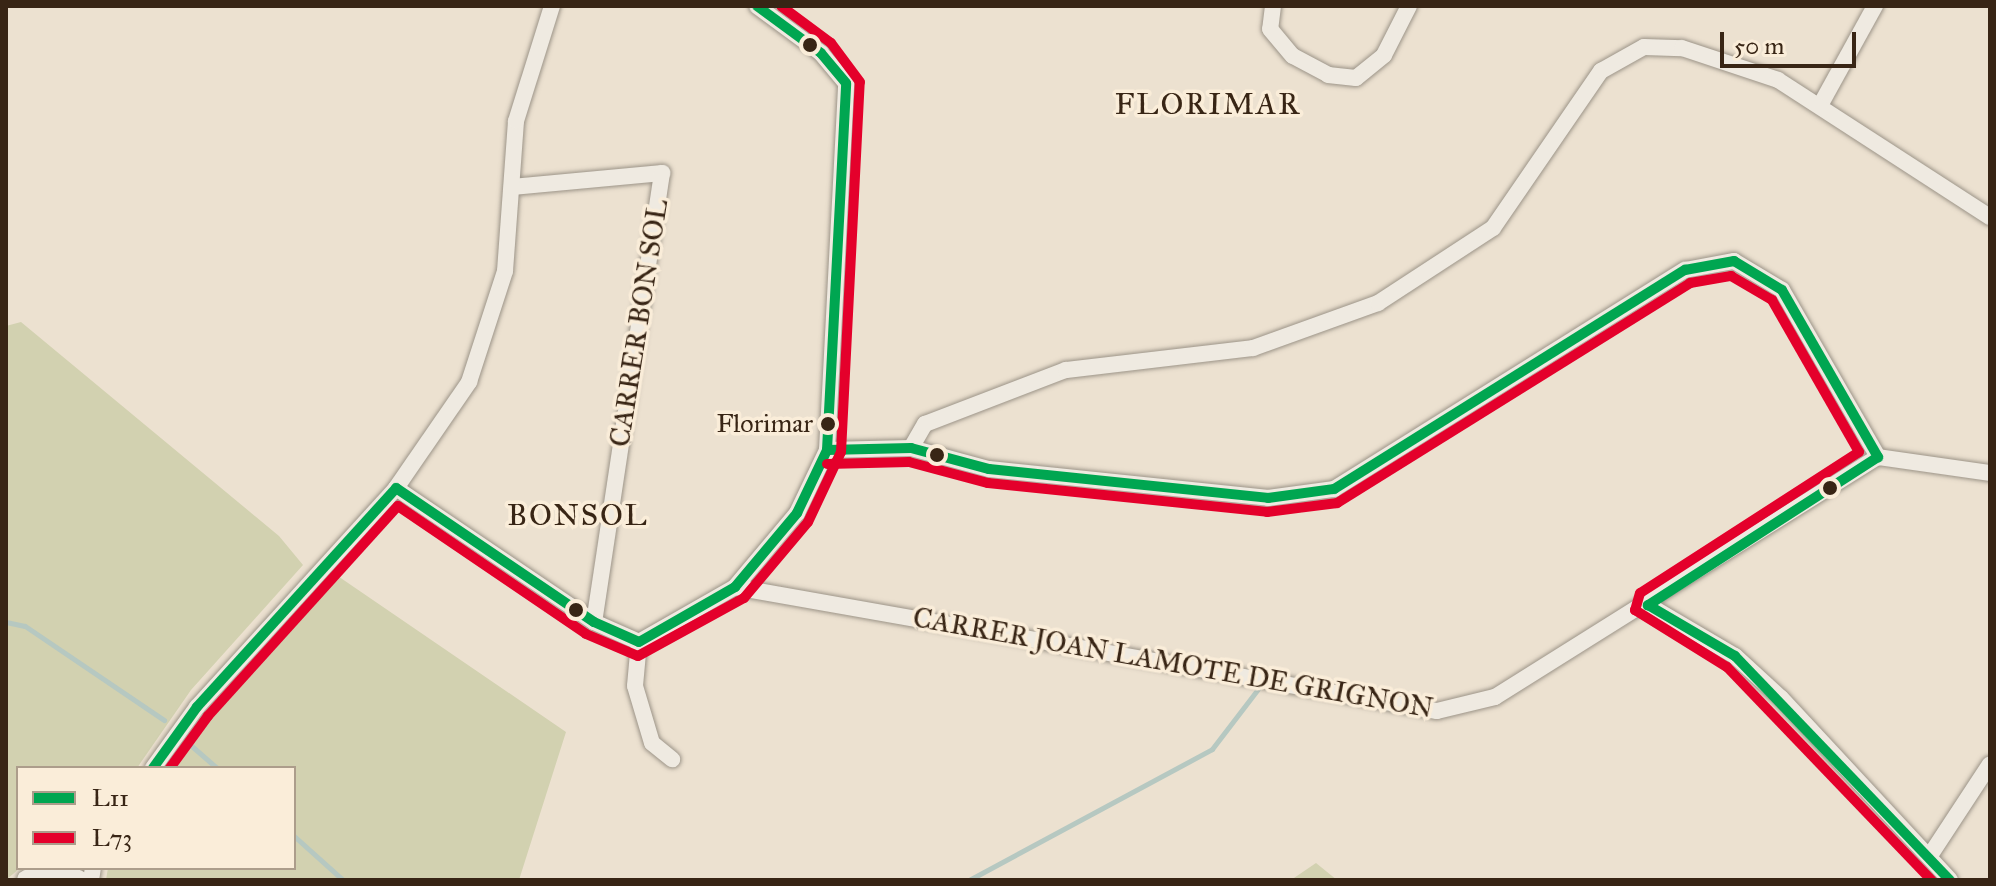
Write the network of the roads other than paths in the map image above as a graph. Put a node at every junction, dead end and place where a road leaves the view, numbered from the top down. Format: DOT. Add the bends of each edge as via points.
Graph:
graph roads {
  1 [pos="552,6"];
  2 [pos="757,6"];
  3 [pos="1273,6"];
  4 [pos="1409,6"];
  5 [pos="1875,6"];
  6 [pos="1822,102"];
  7 [pos="512,187"];
  8 [pos="1990,217"];
  9 [pos="911,448"];
  10 [pos="827,450"];
  11 [pos="1878,457"];
  12 [pos="1990,473"];
  13 [pos="396,488"];
  14 [pos="735,587"];
  15 [pos="1648,605"];
  16 [pos="594,622"];
  17 [pos="639,642"];
  18 [pos="672,759"];
  19 [pos="1990,764"];
  20 [pos="154,766"];
  21 [pos="1929,857"];
  22 [pos="71,873"];
  23 [pos="27,880"];
  24 [pos="1950,880"];
  1 -- 7 [label="street" via="516,121"];
  2 -- 10 [label="street" via="821,53 846,83"];
  3 -- 4 [label="street" via="1270,29 1293,56 1328,75 1356,78 1384,55"];
  5 -- 6 [label="street"];
  6 -- 8 [label="street"];
  6 -- 9 [label="street" via="1682,48 1644,47 1619,55 1601,71 1502,219 1378,303 1253,348 1066,370 925,424"];
  7 -- 13 [label="street" via="505,271 469,382"];
  7 -- 16 [label="street, CARRER BON SOL" via="662,173"];
  9 -- 10 [label="street"];
  9 -- 11 [label="street" via="989,469 1268,498 1334,489 1685,270 1734,261 1782,290"];
  10 -- 14 [label="street" via="797,513"];
  11 -- 12 [label="street"];
  11 -- 15 [label="street, CARRER JOAN LAMOTE DE GRIGNON"];
  13 -- 16 [label="street"];
  13 -- 20 [label="street" via="197,707"];
  14 -- 15 [label="street, CARRER JOAN LAMOTE DE GRIGNON" via="1437,711 1495,697"];
  14 -- 17 [label="street"];
  15 -- 21 [label="street" via="1735,656"];
  16 -- 17 [label="street"];
  17 -- 18 [label="street" via="635,686 652,743"];
  19 -- 21 [label="street"];
  21 -- 24 [label="street"];
  22 -- 23 [label="street"];
}
